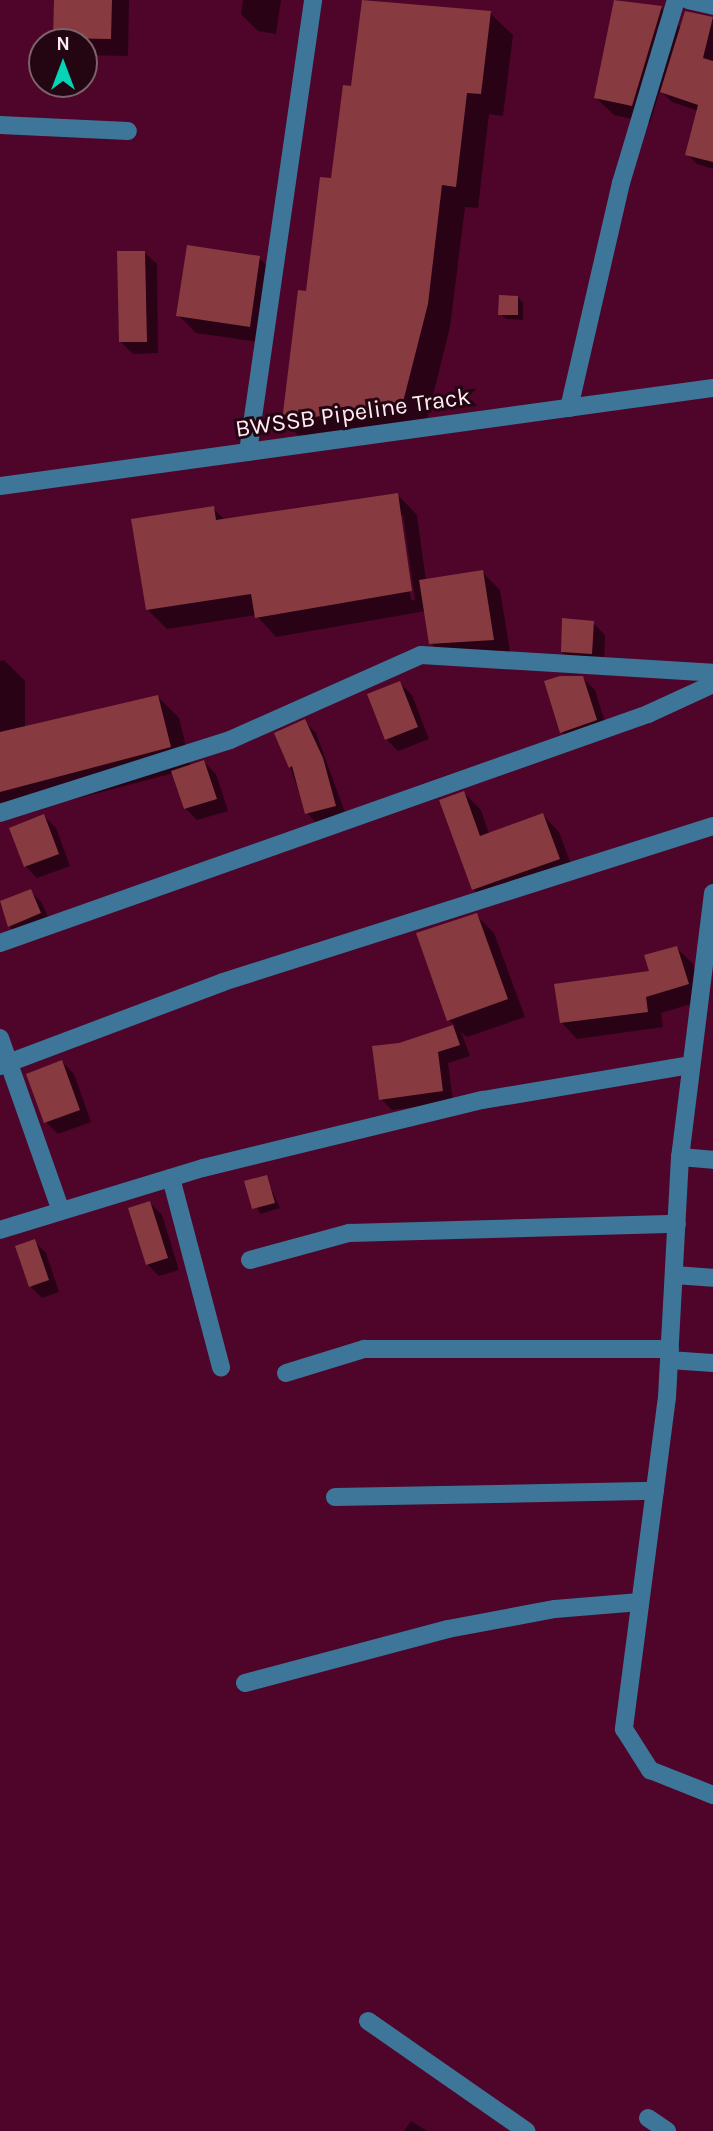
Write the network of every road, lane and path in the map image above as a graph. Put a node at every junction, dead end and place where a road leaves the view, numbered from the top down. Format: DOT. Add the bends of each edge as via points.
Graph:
graph roads {
  1 [pos="313,0"];
  2 [pos="676,0"];
  3 [pos="688,0"];
  4 [pos="713,6"];
  5 [pos="0,125"];
  6 [pos="128,131"];
  7 [pos="713,388"];
  8 [pos="569,408"];
  9 [pos="248,452"];
  10 [pos="0,486"];
  11 [pos="713,673"];
  12 [pos="713,684"];
  13 [pos="0,813"];
  14 [pos="713,826"];
  15 [pos="713,893"];
  16 [pos="0,943"];
  17 [pos="708,958"];
  18 [pos="0,1038"];
  19 [pos="5,1064"];
  20 [pos="691,1065"];
  21 [pos="680,1157"];
  22 [pos="713,1160"];
  23 [pos="171,1178"];
  24 [pos="61,1211"];
  25 [pos="677,1224"];
  26 [pos="0,1230"];
  27 [pos="250,1260"];
  28 [pos="674,1275"];
  29 [pos="713,1279"];
  30 [pos="670,1354"];
  31 [pos="713,1363"];
  32 [pos="221,1367"];
  33 [pos="286,1373"];
  34 [pos="655,1491"];
  35 [pos="335,1497"];
  36 [pos="640,1602"];
  37 [pos="246,1683"];
  38 [pos="713,1795"];
  39 [pos="368,2021"];
  40 [pos="648,2118"];
  41 [pos="526,2131"];
  42 [pos="667,2131"];
  1 -- 9 [label="street"];
  2 -- 8 [label="street" via="621,183"];
  3 -- 4 [label="street"];
  5 -- 6 [label="street"];
  7 -- 8 [label="street, BWSSB Pipeline Track"];
  8 -- 9 [label="street, BWSSB Pipeline Track"];
  9 -- 10 [label="street, BWSSB Pipeline Track"];
  11 -- 13 [label="street" via="421,655 230,740"];
  12 -- 16 [label="street" via="648,714"];
  14 -- 19 [label="street" via="223,982"];
  15 -- 17 [label="street"];
  17 -- 20 [label="street"];
  18 -- 19 [label="street"];
  19 -- 24 [label="street"];
  20 -- 21 [label="street"];
  20 -- 23 [label="street" via="483,1100"];
  21 -- 22 [label="street"];
  21 -- 25 [label="street"];
  23 -- 24 [label="street"];
  23 -- 32 [label="street"];
  24 -- 26 [label="street"];
  25 -- 27 [label="street" via="349,1233"];
  25 -- 28 [label="street"];
  28 -- 29 [label="street"];
  28 -- 30 [label="street"];
  30 -- 31 [label="street"];
  30 -- 33 [label="street" via="364,1349"];
  30 -- 34 [label="street"];
  34 -- 35 [label="street"];
  34 -- 36 [label="street"];
  36 -- 37 [label="street" via="555,1609 448,1629"];
  36 -- 38 [label="street" via="624,1729 650,1770"];
  39 -- 41 [label="street"];
  40 -- 42 [label="street"];
}
